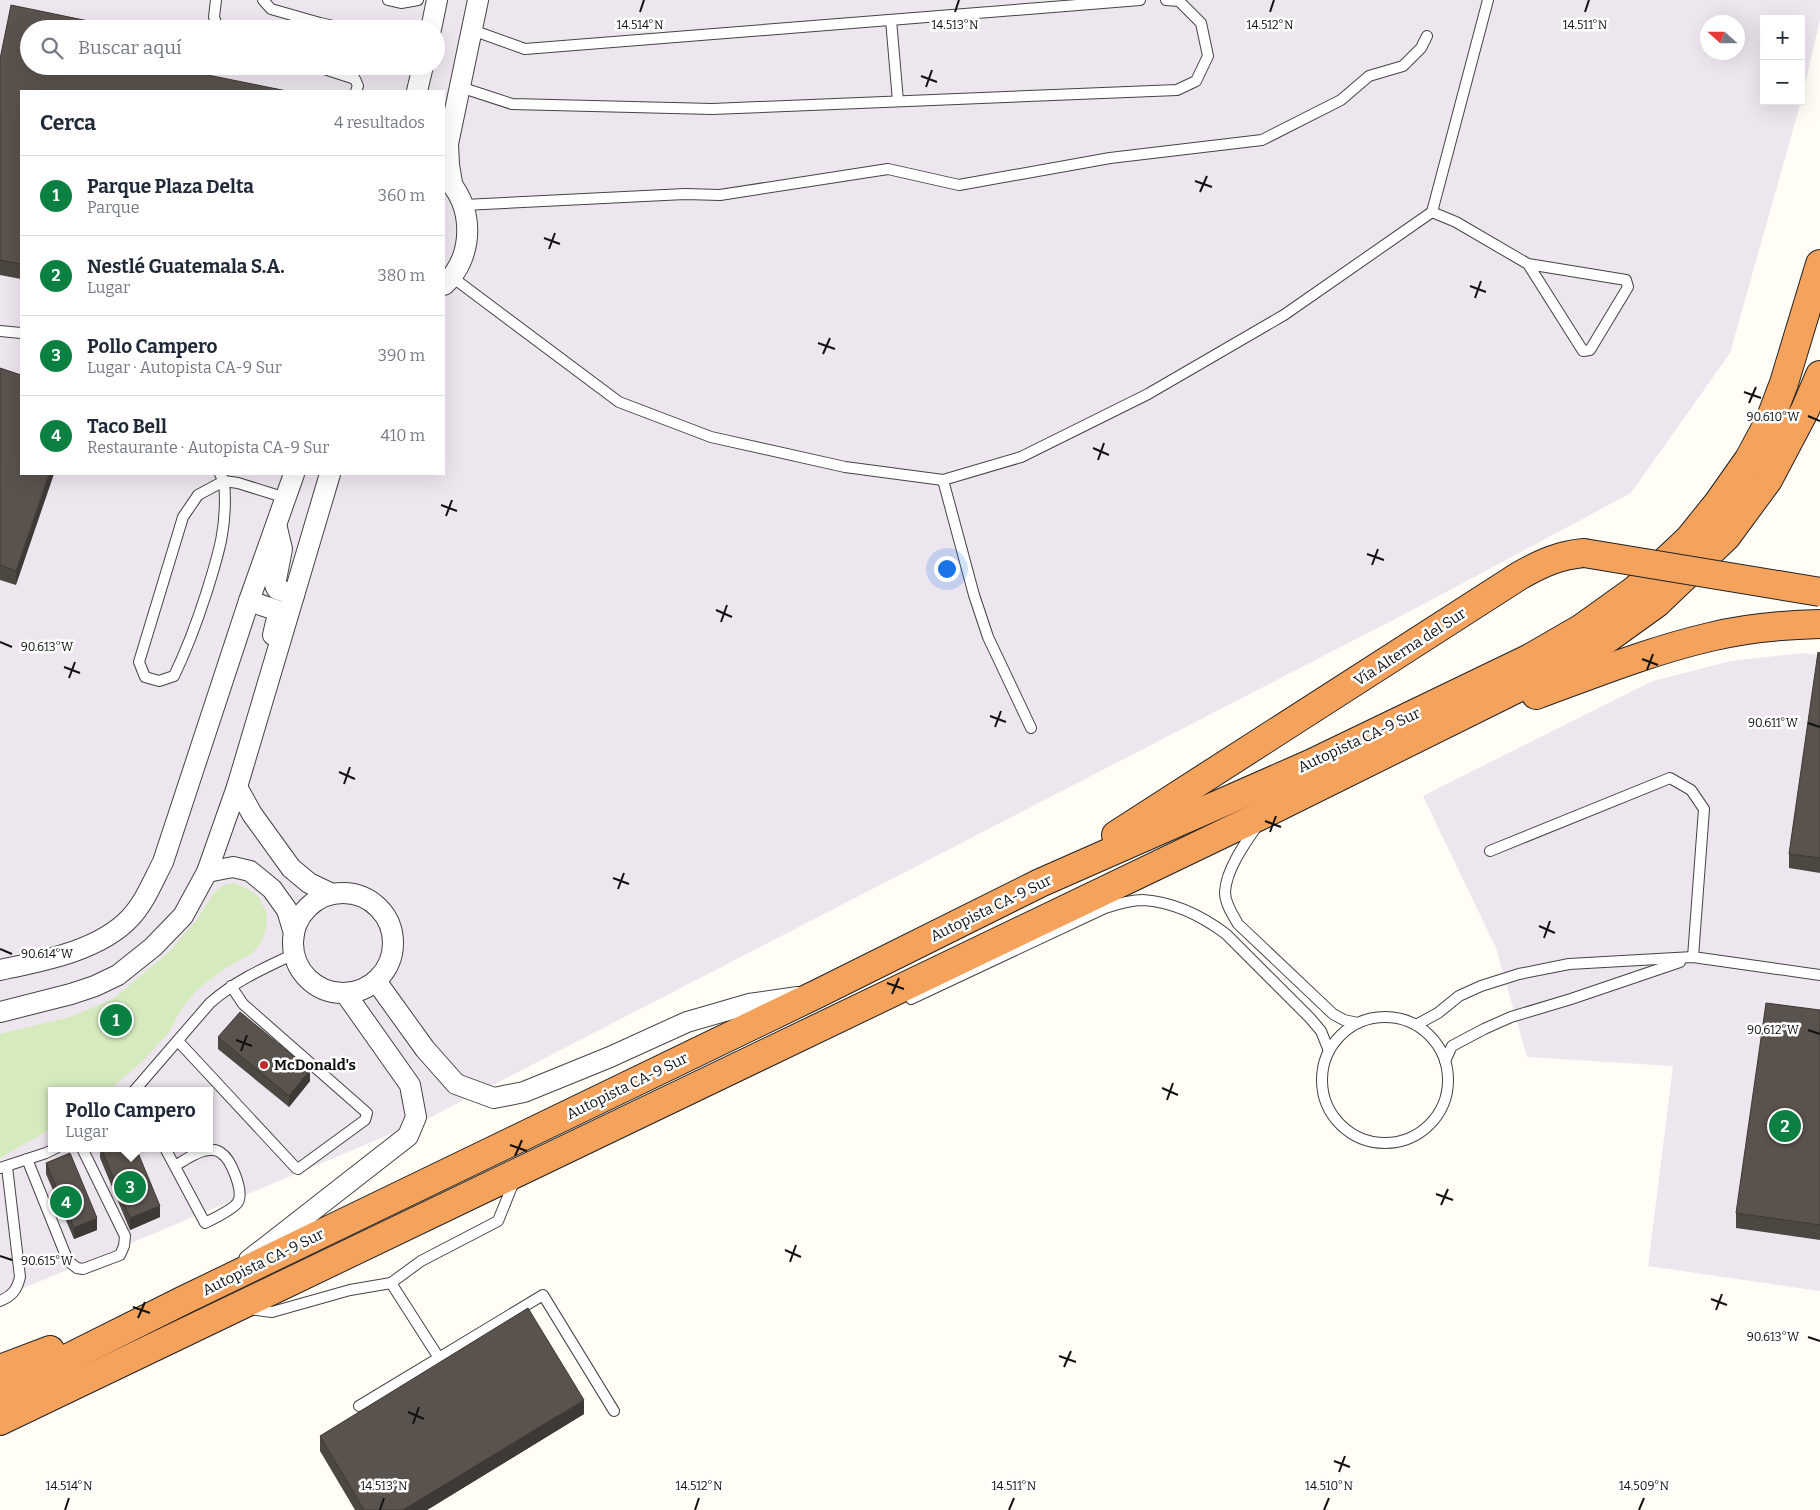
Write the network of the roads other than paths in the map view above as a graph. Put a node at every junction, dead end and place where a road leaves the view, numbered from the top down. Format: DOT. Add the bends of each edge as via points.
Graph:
graph roads {
  1 [pos="216,0"];
  2 [pos="263,0"];
  3 [pos="388,0"];
  4 [pos="418,0"];
  5 [pos="437,0"];
  6 [pos="478,0"];
  7 [pos="1140,0"];
  8 [pos="1166,0"];
  9 [pos="1488,0"];
  10 [pos="215,20"];
  11 [pos="307,20"];
  12 [pos="433,20"];
  13 [pos="891,20"];
  14 [pos="472,30"];
  15 [pos="1427,36"];
  16 [pos="343,75"];
  17 [pos="421,75"];
  18 [pos="460,87"];
  19 [pos="356,90"];
  20 [pos="417,90"];
  21 [pos="898,101"];
  22 [pos="448,180"];
  23 [pos="464,205"];
  24 [pos="1432,212"];
  25 [pos="1528,264"];
  26 [pos="1820,264"];
  27 [pos="448,281"];
  28 [pos="0,330"];
  29 [pos="20,333"];
  30 [pos="1820,375"];
  31 [pos="294,475"];
  32 [pos="330,475"];
  33 [pos="222,478"];
  34 [pos="943,480"];
  35 [pos="286,498"];
  36 [pos="277,526"];
  37 [pos="1820,592"];
  38 [pos="294,595"];
  39 [pos="249,601"];
  40 [pos="1820,624"];
  41 [pos="267,686"];
  42 [pos="1494,700"];
  43 [pos="1031,728"];
  44 [pos="237,787"];
  45 [pos="1268,812"];
  46 [pos="1490,851"];
  47 [pos="207,872"];
  48 [pos="1040,883"];
  49 [pos="332,894"];
  50 [pos="294,932"];
  51 [pos="294,954"];
  52 [pos="1693,957"];
  53 [pos="1,970"];
  54 [pos="1820,975"];
  55 [pos="376,981"];
  56 [pos="231,986"];
  57 [pos="345,993"];
  58 [pos="817,994"];
  59 [pos="902,1003"];
  60 [pos="0,1012"];
  61 [pos="1358,1023"];
  62 [pos="1416,1025"];
  63 [pos="178,1041"];
  64 [pos="1329,1051"];
  65 [pos="1445,1061"];
  66 [pos="138,1087"];
  67 [pos="213,1149"];
  68 [pos="48,1151"];
  69 [pos="84,1152"];
  70 [pos="167,1152"];
  71 [pos="200,1152"];
  72 [pos="27,1159"];
  73 [pos="175,1166"];
  74 [pos="3,1168"];
  75 [pos="518,1172"];
  76 [pos="391,1283"];
  77 [pos="217,1284"];
  78 [pos="184,1300"];
  79 [pos="0,1301"];
  80 [pos="238,1307"];
  81 [pos="439,1358"];
  82 [pos="0,1369"];
  83 [pos="0,1392"];
  84 [pos="359,1406"];
  85 [pos="614,1411"];
  86 [pos="0,1421"];
  1 -- 10 [label="lane"];
  2 -- 11 [label="lane" via="271,9"];
  3 -- 4 [label="lane" via="401,3"];
  5 -- 12 [label="street"];
  6 -- 14 [label="street"];
  7 -- 13 [label="lane"];
  8 -- 21 [label="lane" via="1180,1 1201,23 1208,56 1196,81 1177,90"];
  9 -- 24 [label="lane"];
  13 -- 14 [label="lane" via="525,49"];
  13 -- 21 [label="lane"];
  14 -- 18 [label="street"];
  15 -- 23 [label="lane" via="1422,48 1403,66 1369,76 1340,100 1262,140 1110,158 959,185 888,169 720,195"];
  16 -- 19 [label="lane" via="355,79"];
  17 -- 20 [label="street"];
  18 -- 21 [label="lane" via="512,104 712,109"];
  18 -- 22 [label="street" via="448,144"];
  22 -- 23 [label="street"];
  23 -- 27 [label="street" via="468,230 464,255"];
  24 -- 25 [label="lane" via="1456,222"];
  24 -- 34 [label="lane" via="1284,315 1148,394 1021,458"];
  25 -- 25 [label="lane" via="1583,351 1590,350 1628,287 1626,280"];
  26 -- 48 [label="highway, Autopista CA-9 Sur" via="1784,383 1770,420 1749,459 1689,539 1636,590 1582,628 1463,691 1310,764"];
  27 -- 34 [label="lane" via="619,402 710,437 844,467"];
  28 -- 29 [label="lane"];
  30 -- 42 [label="highway, Autopista CA-9 Sur" via="1768,480 1726,536 1657,603 1607,639"];
  31 -- 35 [label="street"];
  32 -- 38 [label="street"];
  33 -- 33 [label="lane" via="226,504 222,544 191,640 174,676 159,681 145,677 139,662 183,517 198,495"];
  33 -- 35 [label="lane"];
  34 -- 43 [label="lane" via="988,637"];
  35 -- 36 [label="street"];
  36 -- 38 [label="street" via="282,549 275,585 276,589"];
  36 -- 39 [label="street"];
  37 -- 48 [label="highway, Vía Alterna del Sur, bridge" via="1584,553 1556,558 1519,576"];
  38 -- 41 [label="street"];
  39 -- 41 [label="street" via="276,610"];
  39 -- 53 [label="street" via="163,862 142,902 112,933 90,944 49,960"];
  40 -- 42 [label="highway" via="1752,629 1710,637 1620,664 1533,696"];
  41 -- 44 [label="street"];
  42 -- 45 [label="highway, Autopista CA-9 Sur"];
  44 -- 47 [label="street"];
  44 -- 49 [label="street" via="291,868 309,883"];
  45 -- 61 [label="lane" via="1235,861 1225,893 1229,909 1238,924 1333,1014"];
  45 -- 75 [label="highway, Autopista CA-9 Sur" via="859,1013"];
  46 -- 52 [label="lane" via="1670,778 1691,790 1704,809"];
  47 -- 50 [label="street" via="233,867 250,871 272,889 287,910"];
  47 -- 60 [label="street" via="183,916 153,948 118,975 72,994"];
  48 -- 58 [label="highway, Autopista CA-9 Sur"];
  49 -- 50 [label="street" via="307,908"];
  49 -- 55 [label="street" via="350,893 369,899 383,912 392,928 393,948 388,966"];
  50 -- 51 [label="street"];
  51 -- 56 [label="lane"];
  51 -- 57 [label="street" via="312,983 328,991"];
  52 -- 54 [label="lane"];
  52 -- 62 [label="lane" via="1569,964 1519,974 1459,996"];
  52 -- 65 [label="lane" via="1511,1017 1452,1046"];
  55 -- 57 [label="street" via="361,990"];
  55 -- 58 [label="street" via="425,1049 456,1084 494,1098 524,1092 687,1022 749,1004"];
  56 -- 63 [label="lane" via="210,1003"];
  56 -- 63 [label="lane" via="243,1004 367,1113 365,1120 298,1169"];
  57 -- 77 [label="street" via="410,1085 416,1117 411,1130 398,1144"];
  58 -- 77 [label="highway, Autopista CA-9 Sur"];
  59 -- 64 [label="lane" via="1105,908 1142,900 1184,910 1226,934 1310,1018 1321,1031"];
  61 -- 62 [label="lane" via="1377,1017 1397,1018"];
  61 -- 64 [label="lane" via="1341,1034"];
  62 -- 65 [label="lane" via="1434,1040"];
  63 -- 66 [label="lane"];
  64 -- 65 [label="lane" via="1323,1070 1322,1090 1329,1110 1342,1126 1359,1138 1378,1143 1399,1141 1418,1134 1433,1120 1443,1102 1447,1082"];
  67 -- 73 [label="lane" via="222,1153 234,1172 240,1196 237,1204 205,1223"];
  68 -- 72 [label="lane"];
  69 -- 72 [label="lane" via="125,1236 120,1255 83,1269 68,1261"];
  70 -- 73 [label="lane"];
  71 -- 73 [label="lane"];
  72 -- 74 [label="lane"];
  74 -- 79 [label="lane" via="20,1277 18,1287"];
  75 -- 76 [label="lane" via="498,1221 421,1261"];
  75 -- 80 [label="highway, Autopista CA-9 Sur"];
  76 -- 80 [label="lane" via="350,1290 272,1312"];
  76 -- 81 [label="lane"];
  77 -- 78 [label="highway, Autopista CA-9 Sur"];
  78 -- 82 [label="highway"];
  78 -- 83 [label="highway, Autopista CA-9 Sur"];
  80 -- 86 [label="highway, Autopista CA-9 Sur"];
  81 -- 84 [label="lane"];
  81 -- 85 [label="lane" via="543,1295"];
}
